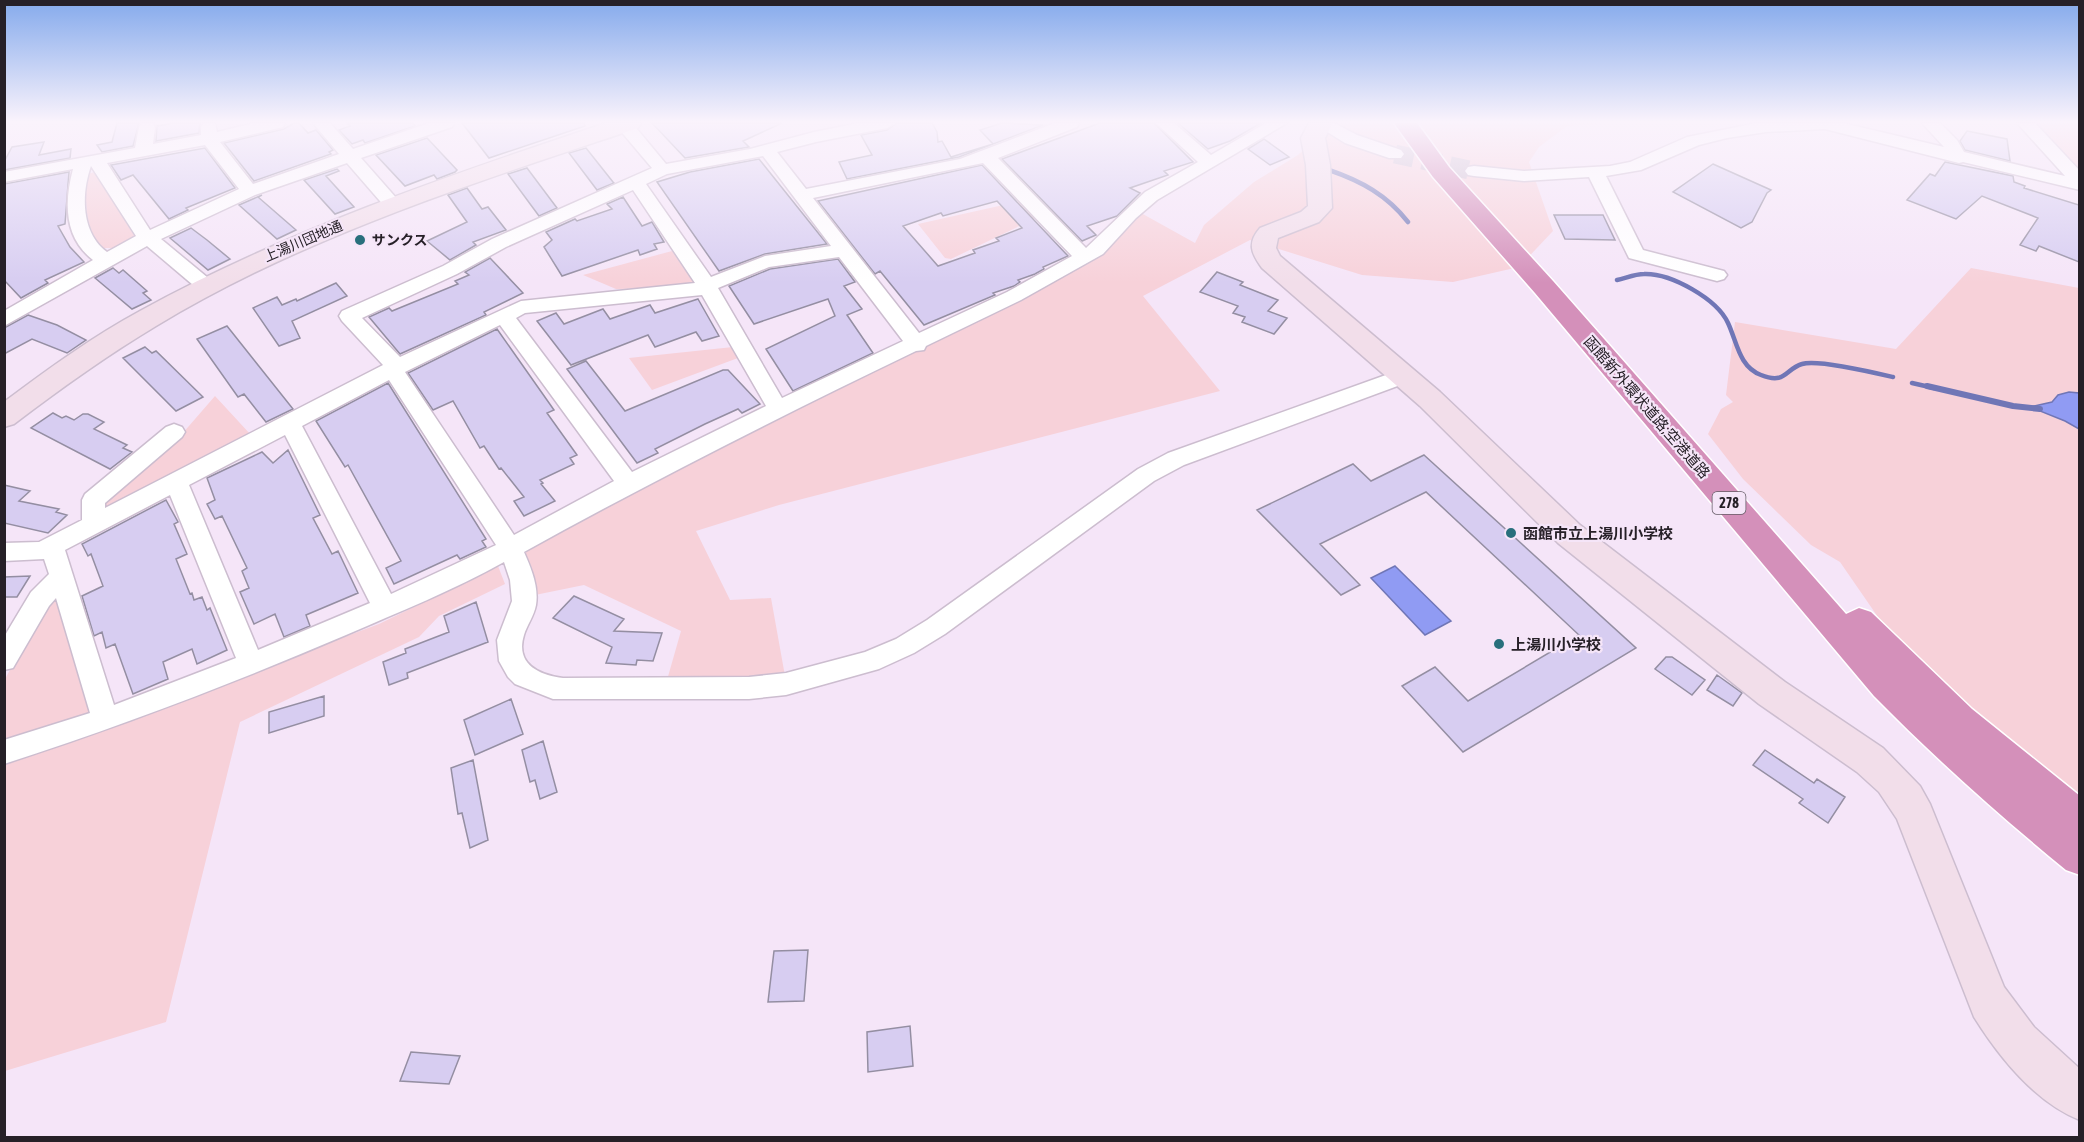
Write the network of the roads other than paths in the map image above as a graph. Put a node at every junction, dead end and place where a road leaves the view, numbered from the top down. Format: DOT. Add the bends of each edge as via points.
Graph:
graph roads {
  1 [pos="82,176"];
  2 [pos="102,176"];
  3 [pos="239,176"];
  4 [pos="291,176"];
  5 [pos="367,176"];
  6 [pos="474,176"];
  7 [pos="650,176"];
  8 [pos="787,176"];
  9 [pos="893,176"];
  10 [pos="1006,176"];
  11 [pos="1187,176"];
  12 [pos="1319,176"];
  13 [pos="1445,176"];
  14 [pos="1462,176"];
  15 [pos="2047,176"];
  16 [pos="1598,177"];
  17 [pos="637,183"];
  18 [pos="2079,183"];
  19 [pos="249,191"];
  20 [pos="802,195"];
  21 [pos="392,204"];
  22 [pos="148,238"];
  23 [pos="846,250"];
  24 [pos="1084,257"];
  25 [pos="106,261"];
  26 [pos="1717,275"];
  27 [pos="206,286"];
  28 [pos="707,286"];
  29 [pos="504,316"];
  30 [pos="4,320"];
  31 [pos="917,345"];
  32 [pos="395,368"];
  33 [pos="1404,376"];
  34 [pos="778,409"];
  35 [pos="4,417"];
  36 [pos="289,422"];
  37 [pos="174,432"];
  38 [pos="176,481"];
  39 [pos="628,484"];
  40 [pos="94,524"];
  41 [pos="52,546"];
  42 [pos="510,547"];
  43 [pos="4,552"];
  44 [pos="61,577"];
  45 [pos="385,607"];
  46 [pos="4,660"];
  47 [pos="251,663"];
  48 [pos="105,720"];
  49 [pos="4,752"];
  50 [pos="2079,820"];
  51 [pos="2079,857"];
  52 [pos="2079,1098"];
  1 -- 25 [label="street" via="76,189 79,225 89,249"];
  2 -- 22 [label="street"];
  3 -- 19 [label="street"];
  4 -- 19 [label="street"];
  5 -- 21 [label="street"];
  6 -- 21 [label="street, 上湯川団地通"];
  7 -- 17 [label="street"];
  8 -- 20 [label="street"];
  9 -- 20 [label="street"];
  10 -- 24 [label="street"];
  11 -- 24 [label="street" via="1142,202 1096,250"];
  12 -- 33 [label="street" via="1320,208 1310,217 1269,233 1263,242 1265,254"];
  13 -- 51 [label="highway, 函館新外環状道路;空港道路 / 278" via="1887,685 1956,754"];
  14 -- 50 [label="highway, 函館新外環状道路;空港道路 / 278" via="1865,629 1959,720"];
  15 -- 18 [label="street"];
  16 -- 26 [label="street" via="1636,254"];
  17 -- 28 [label="street"];
  17 -- 32 [label="street" via="499,243 350,316"];
  19 -- 22 [label="street"];
  20 -- 23 [label="street"];
  21 -- 27 [label="street, 上湯川団地通"];
  22 -- 25 [label="street"];
  22 -- 27 [label="street"];
  23 -- 28 [label="street" via="765,262"];
  23 -- 31 [label="street"];
  24 -- 31 [label="street"];
  25 -- 30 [label="street"];
  27 -- 35 [label="street, 上湯川団地通" via="78,362"];
  28 -- 29 [label="street" via="521,308"];
  28 -- 34 [label="street"];
  29 -- 32 [label="street"];
  29 -- 39 [label="street"];
  31 -- 34 [label="street"];
  32 -- 36 [label="street"];
  32 -- 42 [label="street"];
  33 -- 42 [label="street" via="1176,459 1146,475 905,646 840,670 786,684 749,688 563,689 532,682 519,674 510,648 525,601 521,572"];
  33 -- 52 [label="street" via="1569,534 1772,693 1892,780 1916,817 1989,1002 2026,1052"];
  34 -- 39 [label="street"];
  36 -- 38 [label="street"];
  36 -- 45 [label="street"];
  37 -- 40 [label="street" via="93,500"];
  38 -- 40 [label="street"];
  38 -- 47 [label="street"];
  39 -- 42 [label="street"];
  40 -- 41 [label="street"];
  41 -- 43 [label="street" via="42,551"];
  41 -- 44 [label="street"];
  42 -- 45 [label="street"];
  44 -- 46 [label="street" via="40,599"];
  44 -- 48 [label="street"];
  45 -- 47 [label="street"];
  47 -- 48 [label="street"];
  48 -- 49 [label="street"];
}
